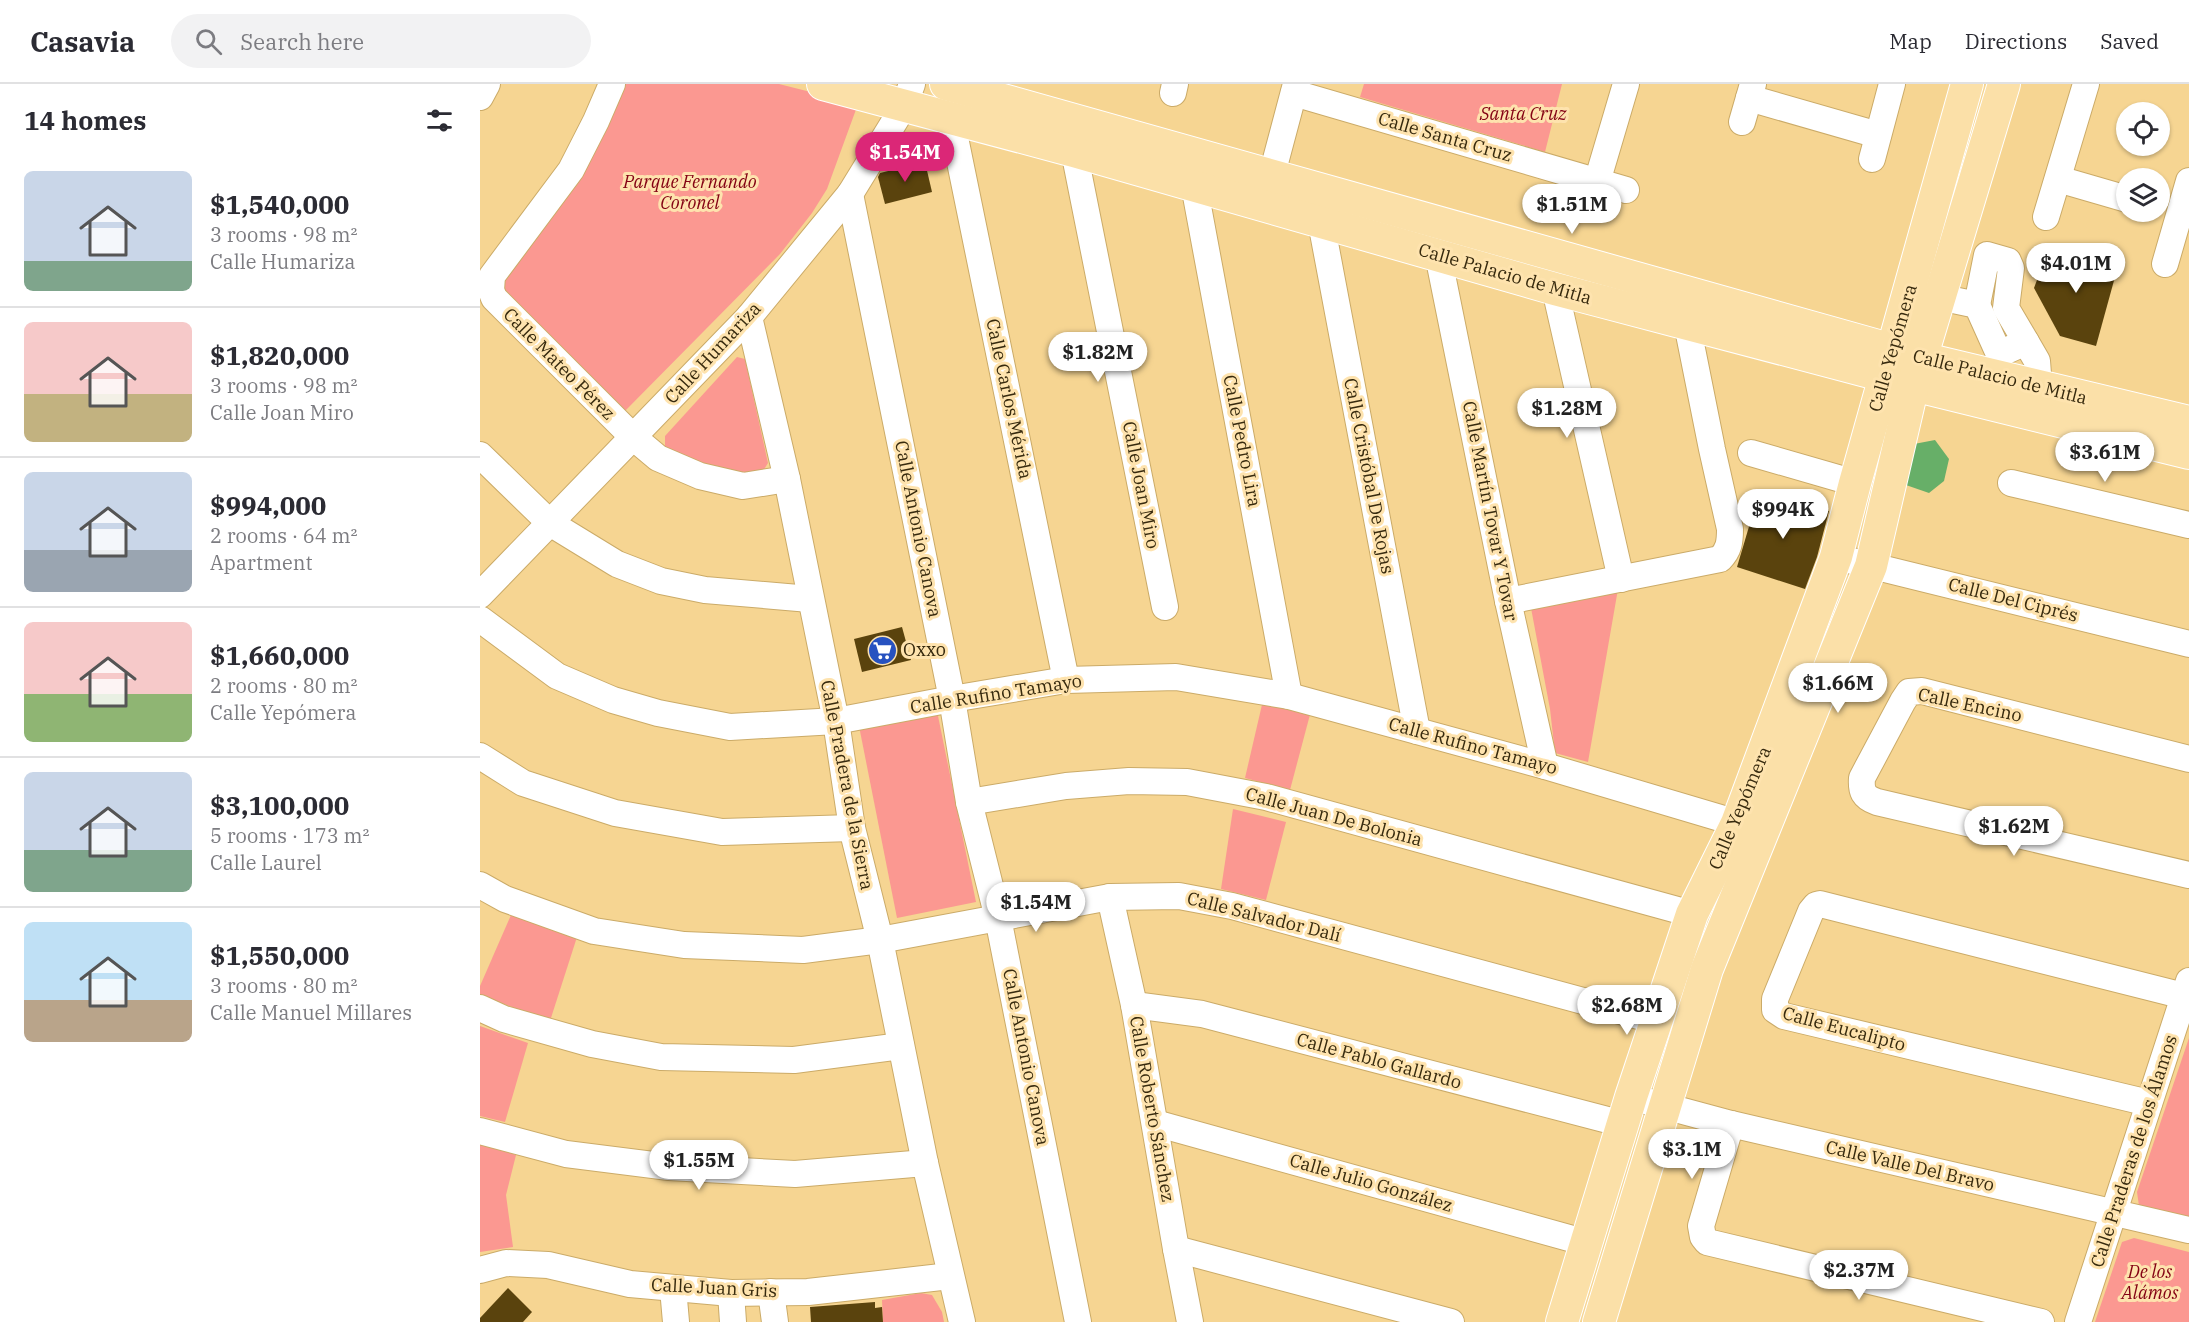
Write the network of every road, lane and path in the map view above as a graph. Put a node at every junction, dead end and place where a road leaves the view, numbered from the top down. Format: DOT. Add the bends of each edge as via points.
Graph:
graph roads {
  1 [pos="487,84"];
  2 [pos="612,84"];
  3 [pos="823,84"];
  4 [pos="946,84"];
  5 [pos="1626,84"];
  6 [pos="1892,84"];
  7 [pos="1967,84"];
  8 [pos="2004,84"];
  9 [pos="2086,84"];
  10 [pos="1295,89"];
  11 [pos="1751,91"];
  12 [pos="908,95"];
  13 [pos="480,97"];
  14 [pos="951,118"];
  15 [pos="1742,122"];
  16 [pos="1074,151"];
  17 [pos="2058,178"];
  18 [pos="2189,181"];
  19 [pos="1597,182"];
  20 [pos="1194,185"];
  21 [pos="1626,190"];
  22 [pos="1268,191"];
  23 [pos="850,194"];
  24 [pos="2116,196"];
  25 [pos="2170,212"];
  26 [pos="2046,217"];
  27 [pos="1321,222"];
  28 [pos="2169,222"];
  29 [pos="1954,246"];
  30 [pos="1438,255"];
  31 [pos="1987,255"];
  32 [pos="2165,264"];
  33 [pos="1555,289"];
  34 [pos="1939,297"];
  35 [pos="1977,305"];
  36 [pos="749,317"];
  37 [pos="1687,324"];
  38 [pos="2026,342"];
  39 [pos="1998,365"];
  40 [pos="1903,367"];
  41 [pos="2039,387"];
  42 [pos="2189,422"];
  43 [pos="633,437"];
  44 [pos="1751,453"];
  45 [pos="2189,453"];
  46 [pos="480,455"];
  47 [pos="787,479"];
  48 [pos="1855,483"];
  49 [pos="2011,483"];
  50 [pos="550,523"];
  51 [pos="2189,525"];
  52 [pos="1836,557"];
  53 [pos="1871,566"];
  54 [pos="1621,579"];
  55 [pos="480,595"];
  56 [pos="810,599"];
  57 [pos="1508,601"];
  58 [pos="1166,607"];
  59 [pos="480,619"];
  60 [pos="2189,644"];
  61 [pos="1066,680"];
  62 [pos="1289,696"];
  63 [pos="952,699"];
  64 [pos="836,721"];
  65 [pos="1417,731"];
  66 [pos="480,756"];
  67 [pos="2189,759"];
  68 [pos="1545,765"];
  69 [pos="969,802"];
  70 [pos="1737,824"];
  71 [pos="852,828"];
  72 [pos="2189,875"];
  73 [pos="480,885"];
  74 [pos="1110,897"];
  75 [pos="1692,914"];
  76 [pos="998,918"];
  77 [pos="880,940"];
  78 [pos="2186,988"];
  79 [pos="1134,1005"];
  80 [pos="480,1008"];
  81 [pos="1657,1021"];
  82 [pos="901,1046"];
  83 [pos="2149,1103"];
  84 [pos="1665,1105"];
  85 [pos="1627,1111"];
  86 [pos="1155,1123"];
  87 [pos="1731,1124"];
  88 [pos="480,1131"];
  89 [pos="925,1163"];
  90 [pos="2113,1214"];
  91 [pos="2189,1230"];
  92 [pos="1587,1243"];
  93 [pos="1176,1249"];
  94 [pos="480,1270"];
  95 [pos="950,1276"];
  96 [pos="673,1288"];
  97 [pos="771,1292"];
  98 [pos="731,1293"];
  99 [pos="676,1322"];
  100 [pos="733,1322"];
  101 [pos="775,1322"];
  102 [pos="962,1322"];
  103 [pos="1078,1322"];
  104 [pos="1190,1322"];
  105 [pos="1451,1322"];
  106 [pos="1562,1322"];
  107 [pos="1599,1322"];
  108 [pos="2041,1322"];
  109 [pos="2078,1322"];
  1 -- 13 [label="street"];
  2 -- 43 [label="street, Calle Mateo Pérez" via="571,170 492,276 491,283 494,298"];
  3 -- 12 [label="main road, Calle Palacio de Mitla"];
  4 -- 22 [label="main road, Calle Palacio de Mitla"];
  5 -- 19 [label="street"];
  6 -- 11 [label="street" via="1875,147"];
  7 -- 40 [label="main road, Calle Yepómera"];
  8 -- 29 [label="main road, Calle Yepómera"];
  9 -- 17 [label="street"];
  10 -- 19 [label="street, Calle Santa Cruz"];
  10 -- 22 [label="street, Calle Santa Cruz"];
  11 -- 15 [label="street"];
  12 -- 14 [label="main road, Calle Palacio de Mitla"];
  12 -- 23 [label="street, Calle Humariza"];
  14 -- 16 [label="main road, Calle Palacio de Mitla"];
  14 -- 61 [label="street, Calle Carlos Mérida"];
  16 -- 20 [label="main road, Calle Palacio de Mitla"];
  16 -- 58 [label="street, Calle Joan Miro"];
  17 -- 24 [label="street"];
  17 -- 26 [label="street"];
  18 -- 25 [label="street"];
  19 -- 21 [label="street, Calle Santa Cruz"];
  20 -- 22 [label="main road, Calle Palacio de Mitla"];
  20 -- 62 [label="street, Calle Pedro Lira"];
  22 -- 27 [label="main road, Calle Palacio de Mitla"];
  22 -- 40 [label="main road, Calle Palacio de Mitla"];
  23 -- 36 [label="street, Calle Humariza"];
  23 -- 63 [label="street, Calle Antonio Canova"];
  27 -- 30 [label="main road, Calle Palacio de Mitla"];
  27 -- 65 [label="street, Calle Cristóbal De Rojas"];
  28 -- 32 [label="street"];
  29 -- 31 [label="street"];
  29 -- 34 [label="main road, Calle Yepómera"];
  30 -- 33 [label="main road, Calle Palacio de Mitla"];
  30 -- 57 [label="street, Calle Martín Tovar Y Tovar"];
  31 -- 35 [label="street"];
  31 -- 38 [label="street" via="2010,264 2006,308"];
  33 -- 37 [label="main road, Calle Palacio de Mitla"];
  33 -- 54 [label="street"];
  34 -- 35 [label="street"];
  34 -- 40 [label="main road, Calle Yepómera"];
  35 -- 39 [label="street"];
  36 -- 43 [label="street, Calle Humariza"];
  36 -- 47 [label="street, Calle Pradera de la Sierra"];
  37 -- 40 [label="main road, Calle Palacio de Mitla"];
  37 -- 54 [label="street" via="1730,529 1728,552 1720,559"];
  38 -- 39 [label="street"];
  38 -- 41 [label="street" via="2037,362"];
  39 -- 40 [label="main road, Calle Palacio de Mitla"];
  39 -- 41 [label="main road, Calle Palacio de Mitla"];
  40 -- 45 [label="main road, Calle Palacio de Mitla"];
  40 -- 48 [label="main road, Calle Yepómera"];
  40 -- 53 [label="main road, Calle Yepómera"];
  41 -- 42 [label="main road, Calle Palacio de Mitla"];
  43 -- 47 [label="street, Calle Mateo Pérez" via="658,458 700,476 743,486"];
  43 -- 50 [label="street, Calle Humariza"];
  44 -- 48 [label="street"];
  46 -- 50 [label="street"];
  47 -- 56 [label="street, Calle Pradera de la Sierra"];
  48 -- 52 [label="main road, Calle Yepómera"];
  49 -- 51 [label="street"];
  50 -- 55 [label="street, Calle Humariza"];
  50 -- 56 [label="street" via="617,564 661,581 705,590"];
  52 -- 53 [label="street, Calle Del Ciprés"];
  52 -- 70 [label="main road, Calle Yepómera"];
  53 -- 60 [label="street, Calle Del Ciprés"];
  53 -- 84 [label="main road, Calle Yepómera" via="1707,969"];
  54 -- 57 [label="street"];
  56 -- 64 [label="street, Calle Pradera de la Sierra"];
  57 -- 68 [label="street, Calle Martín Tovar Y Tovar"];
  59 -- 64 [label="street, Calle Rufino Tamayo" via="558,676 614,700 658,713 730,727"];
  61 -- 62 [label="street, Calle Rufino Tamayo" via="1176,677"];
  61 -- 63 [label="street, Calle Rufino Tamayo"];
  62 -- 65 [label="street, Calle Rufino Tamayo"];
  63 -- 64 [label="street, Calle Rufino Tamayo"];
  63 -- 69 [label="street, Calle Antonio Canova"];
  64 -- 71 [label="street, Calle Pradera de la Sierra"];
  65 -- 68 [label="street, Calle Rufino Tamayo"];
  66 -- 71 [label="street" via="523,783 615,813 722,832"];
  67 -- 72 [label="street, Calle Encino" via="1916,691 1903,701 1862,778 1862,786 1863,794 1877,802"];
  68 -- 70 [label="street, Calle Rufino Tamayo"];
  69 -- 75 [label="street, Calle Juan De Bolonia" via="1066,786 1187,782 1266,797"];
  69 -- 76 [label="street, Calle Antonio Canova"];
  70 -- 75 [label="main road, Calle Yepómera"];
  71 -- 77 [label="street, Calle Pradera de la Sierra"];
  73 -- 77 [label="street, Calle Salvador Dalí" via="505,900 594,931 684,945 803,950"];
  74 -- 76 [label="street, Calle Salvador Dalí"];
  74 -- 79 [label="street, Calle Roberto Sánchez"];
  74 -- 81 [label="street, Calle Salvador Dalí" via="1179,896 1232,906"];
  75 -- 81 [label="main road, Calle Yepómera"];
  76 -- 77 [label="street, Calle Salvador Dalí"];
  76 -- 103 [label="street, Calle Antonio Canova"];
  77 -- 82 [label="street, Calle Pradera de la Sierra"];
  78 -- 83 [label="street, Calle Praderas de los Álamos"];
  78 -- 83 [label="street, Calle Eucalipto" via="1820,904 1813,908 1775,999 1775,1010 1784,1016"];
  79 -- 85 [label="street, Calle Pablo Gallardo" via="1202,1014"];
  79 -- 86 [label="street, Calle Roberto Sánchez"];
  80 -- 82 [label="street" via="504,1019 591,1044 661,1057 794,1060"];
  81 -- 85 [label="main road, Calle Yepómera"];
  82 -- 89 [label="street, Calle Pradera de la Sierra"];
  83 -- 90 [label="street, Calle Praderas de los Álamos"];
  84 -- 85 [label="street, Calle Valle Del Bravo"];
  84 -- 87 [label="street, Calle Valle Del Bravo"];
  84 -- 107 [label="main road, Calle Yepómera"];
  85 -- 92 [label="main road, Calle Yepómera"];
  86 -- 92 [label="street, Calle Julio González"];
  86 -- 93 [label="street, Calle Roberto Sánchez"];
  87 -- 90 [label="street, Calle Valle Del Bravo"];
  87 -- 108 [label="street" via="1701,1226 1707,1242"];
  88 -- 89 [label="street" via="566,1154 669,1167 795,1174"];
  89 -- 95 [label="street, Calle Pradera de la Sierra"];
  90 -- 91 [label="street, Calle Valle Del Bravo"];
  90 -- 109 [label="street, Calle Praderas de los Álamos"];
  92 -- 106 [label="main road, Calle Yepómera"];
  93 -- 104 [label="street, Calle Roberto Sánchez"];
  93 -- 105 [label="street"];
  94 -- 96 [label="street, Calle Juan Gris" via="506,1263 548,1265 630,1284"];
  95 -- 97 [label="street, Calle Juan Gris" via="808,1292"];
  95 -- 102 [label="street, Calle Pradera de la Sierra"];
  96 -- 98 [label="street, Calle Juan Gris"];
  96 -- 99 [label="street"];
  97 -- 98 [label="street, Calle Juan Gris"];
  97 -- 101 [label="street"];
  98 -- 100 [label="street"];
}
